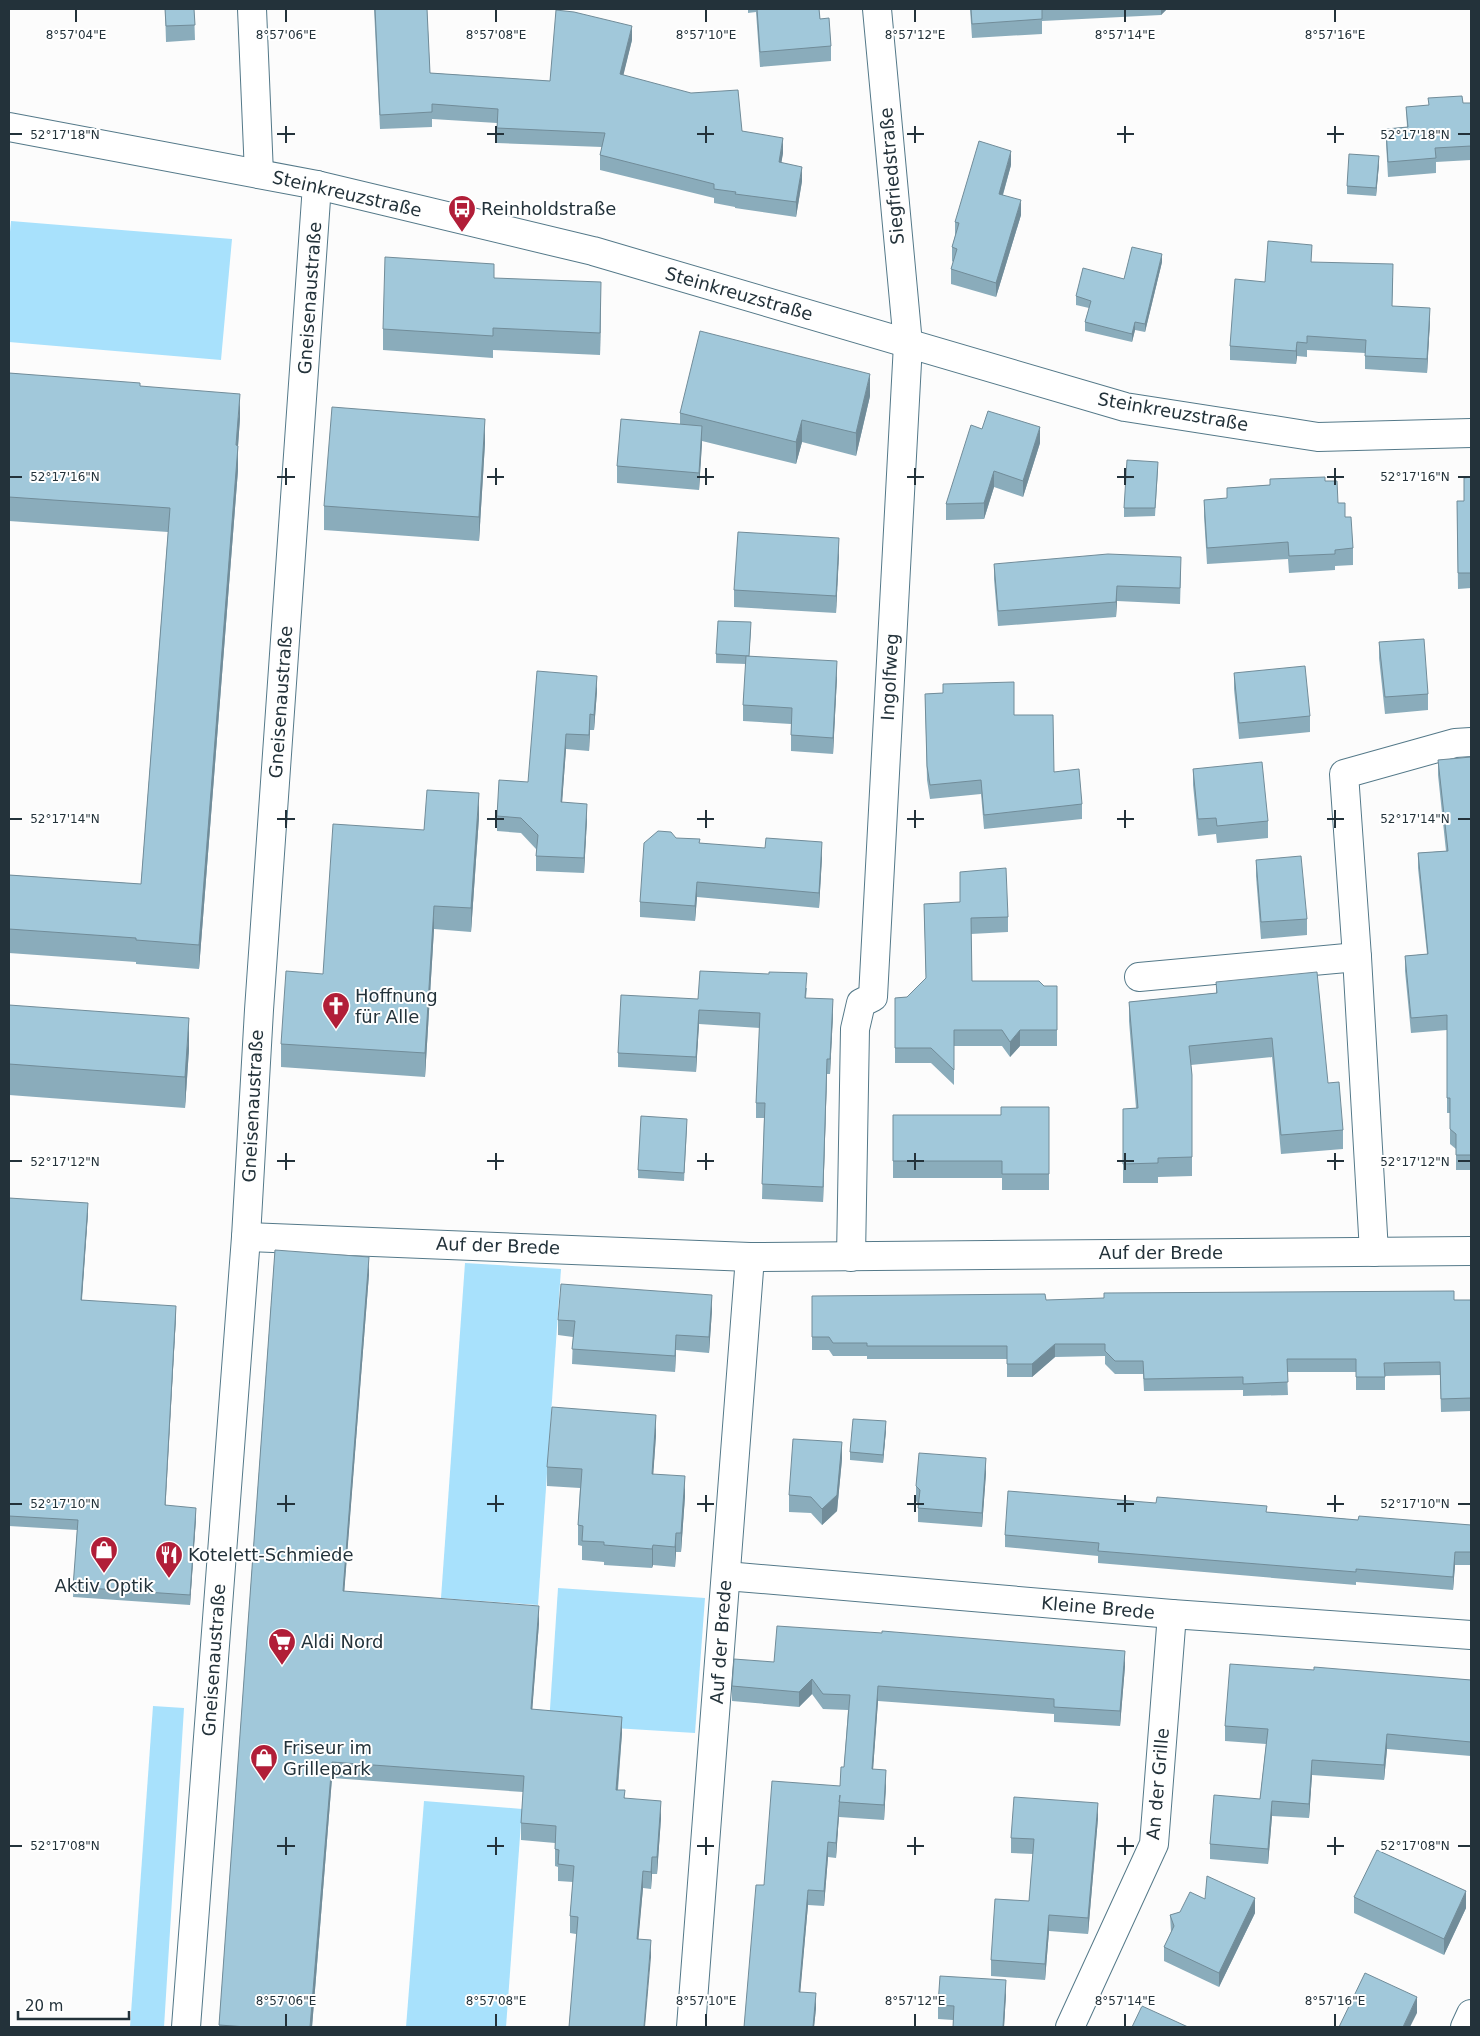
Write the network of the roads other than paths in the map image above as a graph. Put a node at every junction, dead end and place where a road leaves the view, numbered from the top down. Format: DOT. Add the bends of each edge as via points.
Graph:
graph roads {
  1 [pos="252,9"];
  2 [pos="877,9"];
  3 [pos="9,127"];
  4 [pos="260,174"];
  5 [pos="317,185"];
  6 [pos="908,344"];
  7 [pos="1471,433"];
  8 [pos="1471,742"];
  9 [pos="1357,957"];
  10 [pos="1139,977"];
  11 [pos="246,1238"];
  12 [pos="1471,1251"];
  13 [pos="1374,1252"];
  14 [pos="750,1256"];
  15 [pos="851,1256"];
  16 [pos="726,1576"];
  17 [pos="1172,1614"];
  18 [pos="1471,1635"];
  19 [pos="1471,2014"];
  20 [pos="186,2027"];
  21 [pos="690,2027"];
  22 [pos="1070,2027"];
  23 [pos="1465,2027"];
  1 -- 4 [label="street"];
  2 -- 6 [label="street, Siegfriedstraße"];
  3 -- 4 [label="street, Steinkreuzstraße"];
  4 -- 5 [label="street, Steinkreuzstraße"];
  5 -- 6 [label="street, Steinkreuzstraße" via="594,251"];
  5 -- 11 [label="street, Gneisenaustraße"];
  6 -- 7 [label="street, Steinkreuzstraße" via="1125,407 1318,437"];
  6 -- 15 [label="street, Ingolfweg" via="873,997 861,1003 854,1029"];
  8 -- 9 [label="street" via="1455,743 1344,774"];
  9 -- 10 [label="street"];
  9 -- 13 [label="street"];
  11 -- 14 [label="street, Auf der Brede"];
  11 -- 20 [label="street, Gneisenaustraße"];
  12 -- 13 [label="street, Auf der Brede"];
  13 -- 15 [label="street, Auf der Brede"];
  14 -- 15 [label="street, Auf der Brede"];
  14 -- 16 [label="street, Auf der Brede"];
  16 -- 17 [label="street, Kleine Brede"];
  16 -- 21 [label="street, Auf der Brede"];
  17 -- 18 [label="street, Kleine Brede"];
  17 -- 22 [label="street, An der Grille" via="1154,1844"];
  19 -- 23 [label="street"];
}
